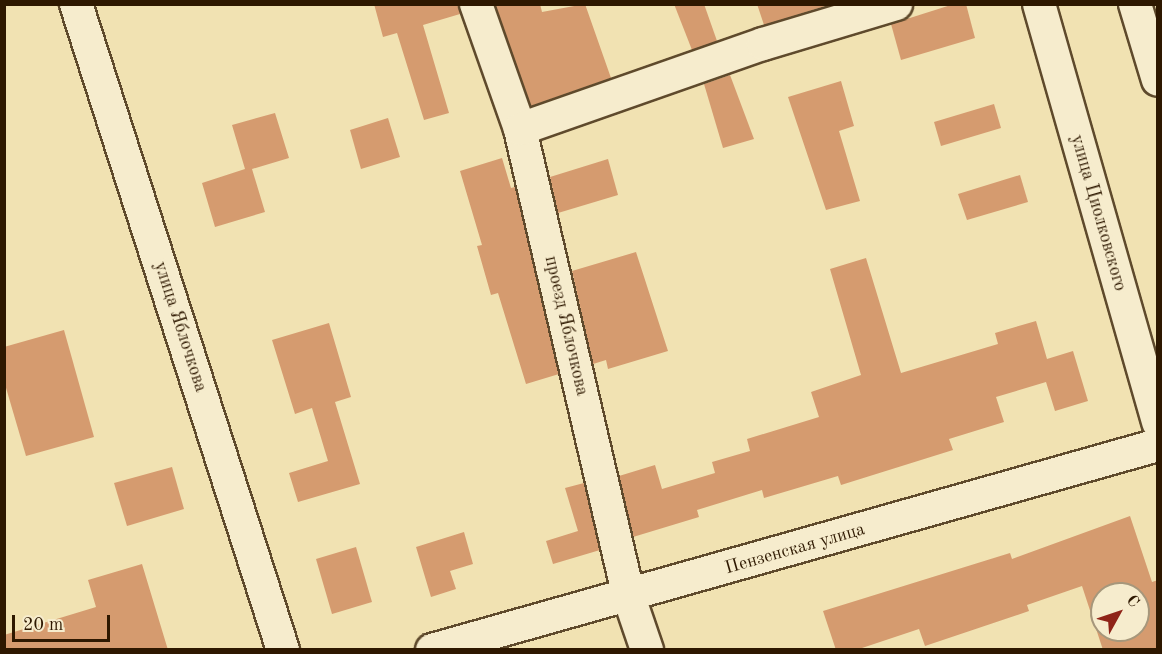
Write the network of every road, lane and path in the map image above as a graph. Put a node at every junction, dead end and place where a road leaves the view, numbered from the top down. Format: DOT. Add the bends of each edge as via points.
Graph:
graph roads {
  1 [pos="76,4"];
  2 [pos="476,4"];
  3 [pos="896,4"];
  4 [pos="1039,4"];
  5 [pos="1135,4"];
  6 [pos="1158,80"];
  7 [pos="520,129"];
  8 [pos="1158,422"];
  9 [pos="1158,445"];
  10 [pos="629,597"];
  11 [pos="283,650"];
  12 [pos="432,650"];
  13 [pos="648,650"];
  1 -- 11 [label="street, улица Яблочкова"];
  2 -- 7 [label="street, проезд Яблочкова"];
  3 -- 7 [label="street" via="763,44"];
  4 -- 8 [label="street, улица Циолковского"];
  5 -- 6 [label="street"];
  7 -- 10 [label="street, проезд Яблочкова"];
  9 -- 10 [label="street, Пензенская улица"];
  10 -- 12 [label="street, Пензенская улица"];
  10 -- 13 [label="street, проезд Яблочкова"];
}
